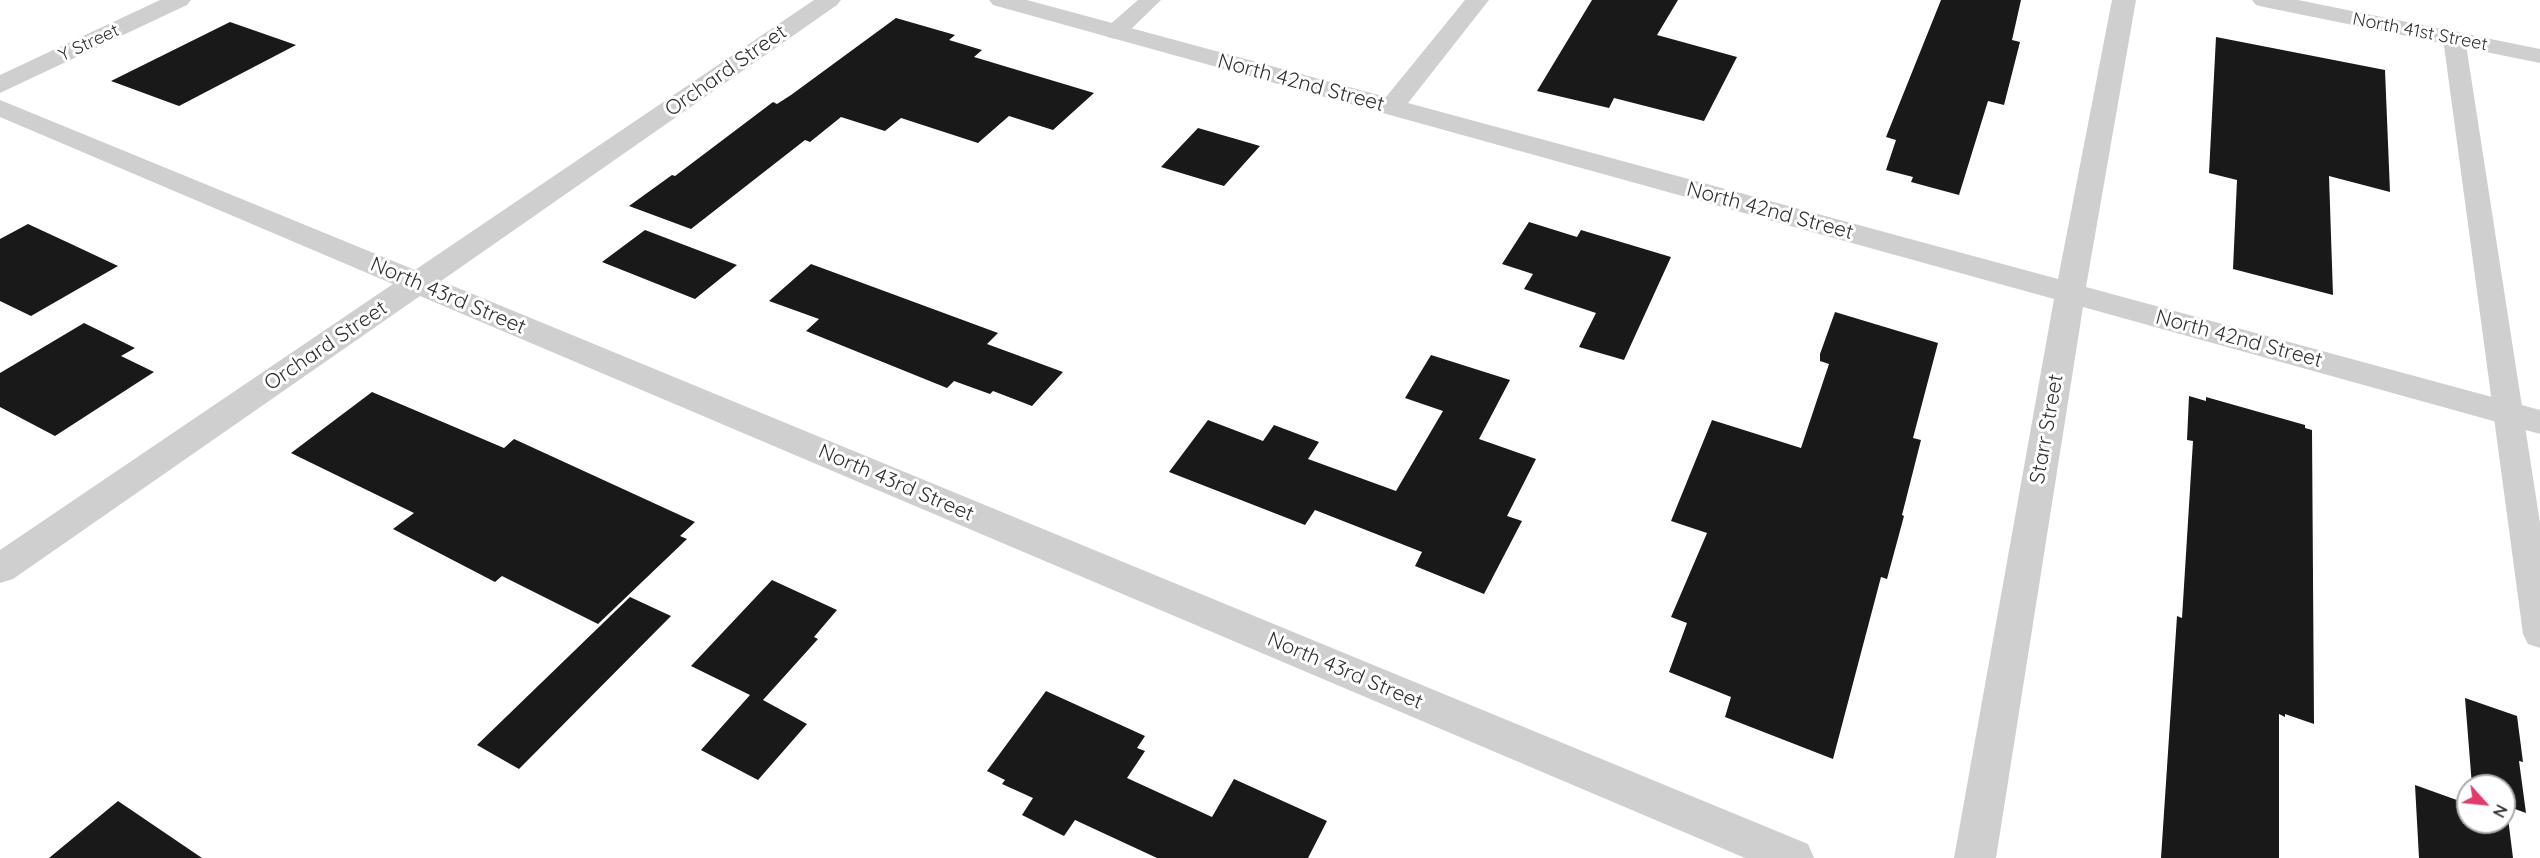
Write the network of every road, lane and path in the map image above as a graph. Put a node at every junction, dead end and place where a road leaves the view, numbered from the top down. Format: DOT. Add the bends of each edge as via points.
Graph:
graph roads {
  1 [pos="179,0"];
  2 [pos="829,0"];
  3 [pos="1001,0"];
  4 [pos="1150,0"];
  5 [pos="1477,0"];
  6 [pos="2124,0"];
  7 [pos="2264,0"];
  8 [pos="1115,32"];
  9 [pos="2454,38"];
  10 [pos="2540,56"];
  11 [pos="0,85"];
  12 [pos="0,108"];
  13 [pos="1391,108"];
  14 [pos="417,283"];
  15 [pos="2070,294"];
  16 [pos="2508,413"];
  17 [pos="2540,422"];
  18 [pos="0,569"];
  19 [pos="2540,634"];
  20 [pos="1793,858"];
  21 [pos="1975,858"];
  1 -- 11 [label="street, Y Street"];
  2 -- 14 [label="street, Orchard Street"];
  3 -- 8 [label="street, North 42nd Street"];
  4 -- 8 [label="lane"];
  5 -- 13 [label="street"];
  6 -- 15 [label="street, Starr Street"];
  7 -- 9 [label="street, North 41st Street"];
  8 -- 13 [label="street, North 42nd Street"];
  9 -- 10 [label="street, North 41st Street"];
  9 -- 16 [label="lane"];
  12 -- 14 [label="street, North 43rd Street"];
  13 -- 15 [label="street, North 42nd Street"];
  14 -- 18 [label="street, Orchard Street"];
  14 -- 20 [label="street, North 43rd Street"];
  15 -- 16 [label="street, North 42nd Street"];
  15 -- 21 [label="street, Starr Street"];
  16 -- 17 [label="street, North 42nd Street"];
  16 -- 19 [label="lane"];
}
